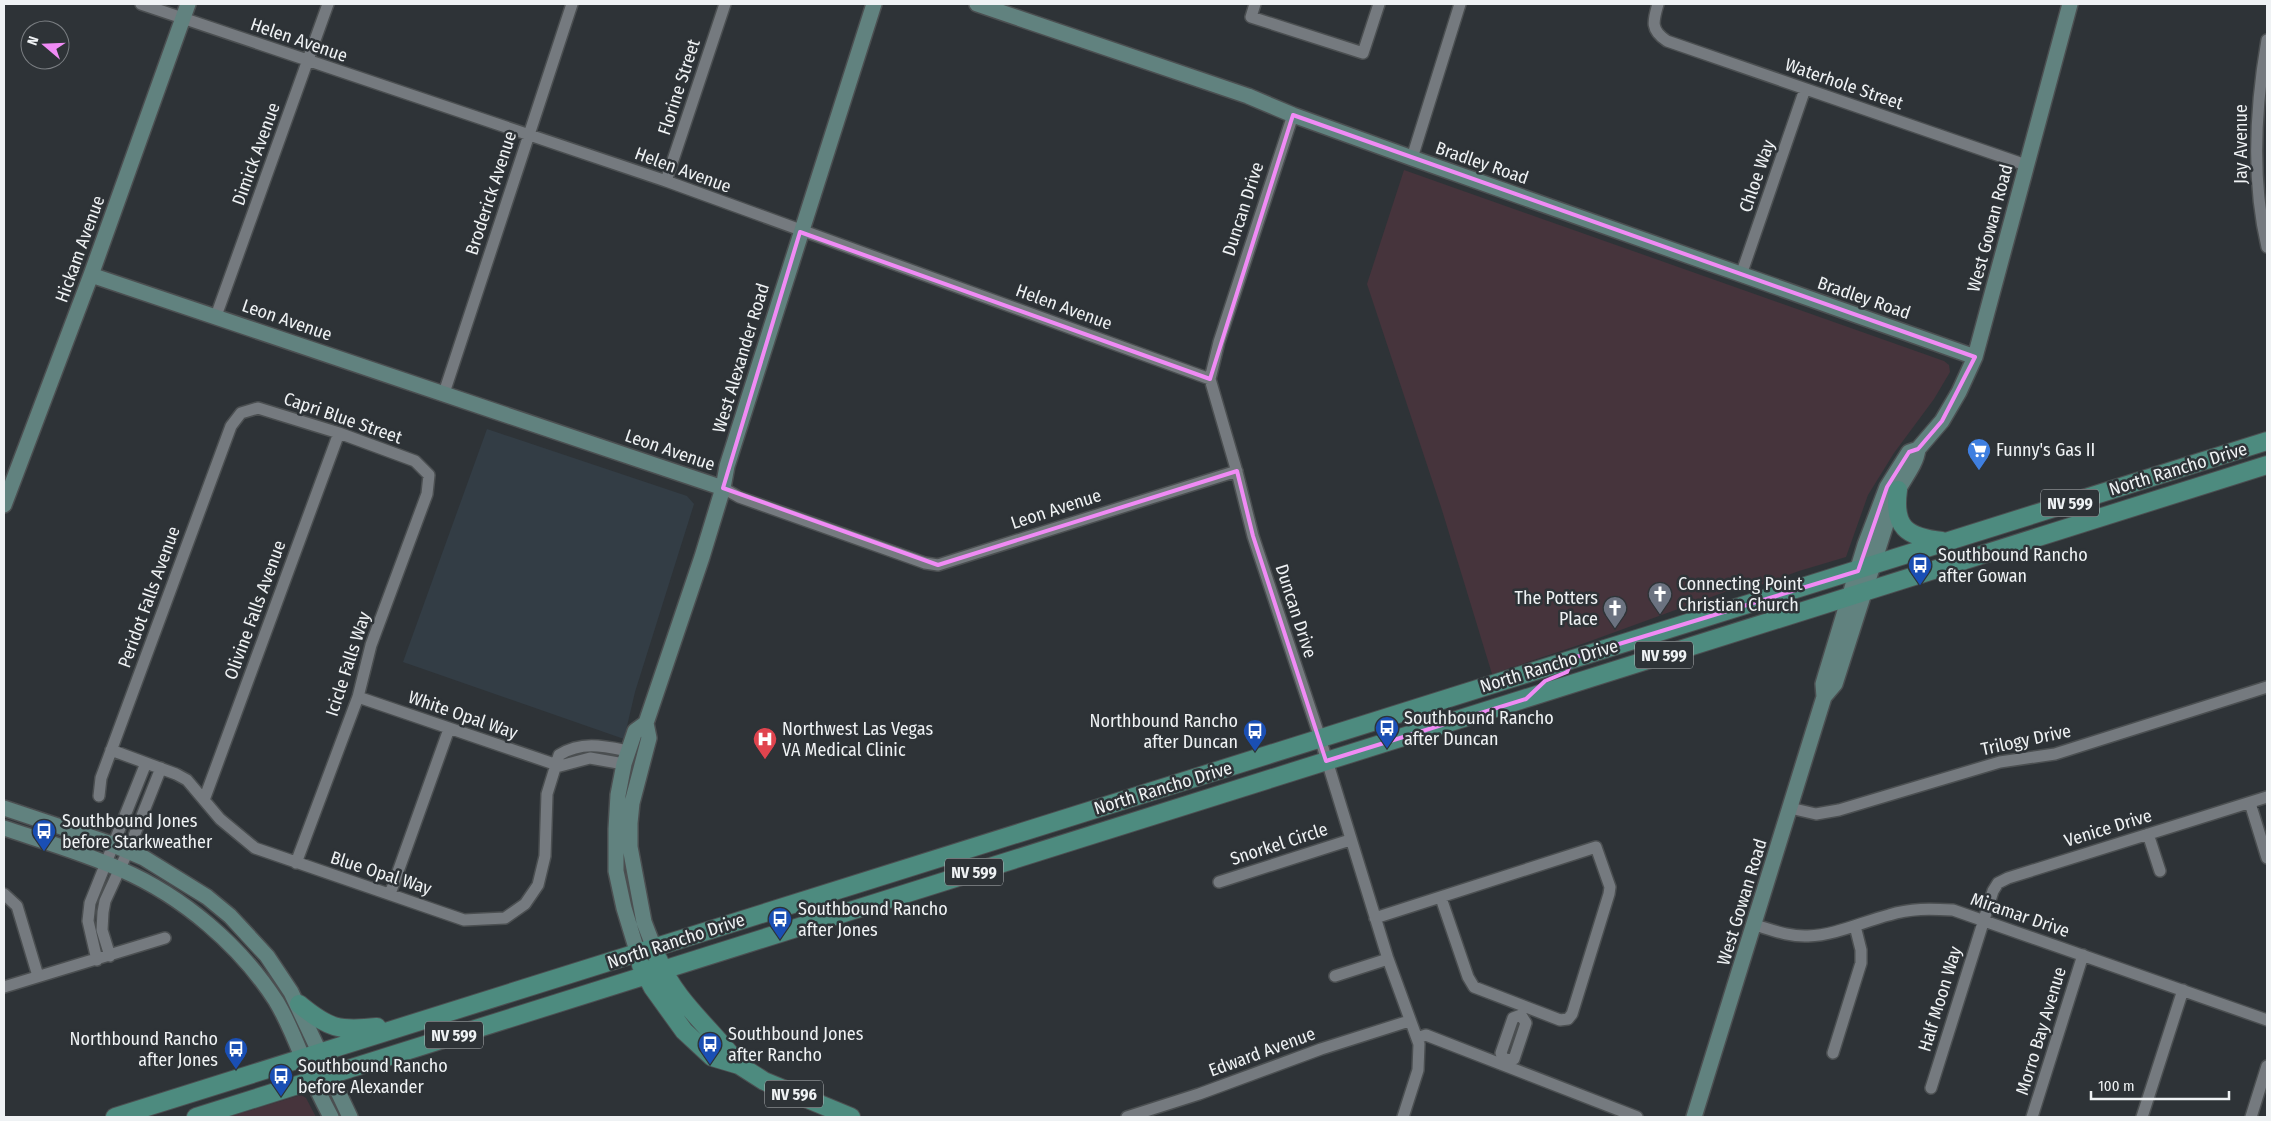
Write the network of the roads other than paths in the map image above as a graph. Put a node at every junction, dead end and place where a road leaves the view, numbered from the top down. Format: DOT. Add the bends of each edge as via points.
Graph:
graph roads {
  1 [pos="141,4"];
  2 [pos="188,4"];
  3 [pos="328,4"];
  4 [pos="572,4"];
  5 [pos="724,4"];
  6 [pos="874,4"];
  7 [pos="977,4"];
  8 [pos="1255,4"];
  9 [pos="1378,4"];
  10 [pos="1460,4"];
  11 [pos="1658,4"];
  12 [pos="2070,4"];
  13 [pos="182,18"];
  14 [pos="2267,40"];
  15 [pos="307,62"];
  16 [pos="1805,89"];
  17 [pos="1293,115"];
  18 [pos="529,135"];
  19 [pos="1412,158"];
  20 [pos="2026,164"];
  21 [pos="666,181"];
  22 [pos="800,232"];
  23 [pos="2267,247"];
  24 [pos="1741,274"];
  25 [pos="91,275"];
  26 [pos="216,316"];
  27 [pos="1975,357"];
  28 [pos="1210,379"];
  29 [pos="444,393"];
  30 [pos="241,412"];
  31 [pos="338,433"];
  32 [pos="2267,441"];
  33 [pos="1918,449"];
  34 [pos="2267,465"];
  35 [pos="1237,471"];
  36 [pos="429,475"];
  37 [pos="724,488"];
  38 [pos="1898,490"];
  39 [pos="4,505"];
  40 [pos="1947,541"];
  41 [pos="1865,569"];
  42 [pos="1857,594"];
  43 [pos="1605,649"];
  44 [pos="1573,658"];
  45 [pos="1604,674"];
  46 [pos="2267,687"];
  47 [pos="358,697"];
  48 [pos="1526,699"];
  49 [pos="646,723"];
  50 [pos="449,729"];
  51 [pos="1320,738"];
  52 [pos="111,750"];
  53 [pos="626,758"];
  54 [pos="1326,761"];
  55 [pos="146,763"];
  56 [pos="557,765"];
  57 [pos="161,768"];
  58 [pos="100,796"];
  59 [pos="2267,797"];
  60 [pos="204,800"];
  61 [pos="2250,803"];
  62 [pos="4,808"];
  63 [pos="1790,808"];
  64 [pos="4,828"];
  65 [pos="2148,834"];
  66 [pos="1350,840"];
  67 [pos="113,845"];
  68 [pos="128,851"];
  69 [pos="2267,858"];
  70 [pos="296,862"];
  71 [pos="105,863"];
  72 [pos="120,869"];
  73 [pos="2160,871"];
  74 [pos="1219,882"];
  75 [pos="390,894"];
  76 [pos="8,897"];
  77 [pos="1442,898"];
  78 [pos="1375,918"];
  79 [pos="1983,920"];
  80 [pos="1755,926"];
  81 [pos="1855,926"];
  82 [pos="165,938"];
  83 [pos="646,951"];
  84 [pos="2082,955"];
  85 [pos="110,956"];
  86 [pos="1388,959"];
  87 [pos="96,960"];
  88 [pos="662,969"];
  89 [pos="645,975"];
  90 [pos="38,976"];
  91 [pos="1334,976"];
  92 [pos="4,987"];
  93 [pos="2183,990"];
  94 [pos="299,1004"];
  95 [pos="1522,1011"];
  96 [pos="2267,1020"];
  97 [pos="1409,1021"];
  98 [pos="410,1024"];
  99 [pos="1417,1038"];
  100 [pos="1833,1053"];
  101 [pos="311,1056"];
  102 [pos="1504,1063"];
  103 [pos="739,1065"];
  104 [pos="2267,1066"];
  105 [pos="321,1077"];
  106 [pos="1931,1088"];
  107 [pos="115,1117"];
  108 [pos="196,1117"];
  109 [pos="331,1117"];
  110 [pos="350,1117"];
  111 [pos="852,1117"];
  112 [pos="1126,1117"];
  113 [pos="1403,1117"];
  114 [pos="1637,1117"];
  115 [pos="1694,1117"];
  116 [pos="2032,1117"];
  117 [pos="2142,1117"];
  118 [pos="2250,1117"];
  1 -- 13 [label="street, Helen Avenue"];
  2 -- 13 [label="street, Hickam Avenue"];
  3 -- 15 [label="street, Dimick Avenue"];
  4 -- 18 [label="street, Broderick Avenue"];
  5 -- 21 [label="street, Florine Street"];
  6 -- 22 [label="street, West Alexander Road"];
  7 -- 17 [label="street, Bradley Road" via="1248,96"];
  8 -- 9 [label="street" via="1251,17 1363,53"];
  10 -- 19 [label="street"];
  11 -- 16 [label="street, Waterhole Street" via="1652,22 1654,29 1667,41"];
  12 -- 20 [label="street, West Gowan Road"];
  13 -- 15 [label="street, Helen Avenue"];
  13 -- 25 [label="street, Hickam Avenue"];
  14 -- 23 [label="street, Jay Avenue" via="2259,87 2256,156 2261,221"];
  15 -- 18 [label="street, Helen Avenue"];
  15 -- 26 [label="street, Dimick Avenue"];
  16 -- 20 [label="street, Waterhole Street"];
  16 -- 24 [label="street, Chloe Way"];
  17 -- 19 [label="street, Bradley Road"];
  17 -- 28 [label="street, Duncan Drive" via="1218,342"];
  18 -- 21 [label="street, Helen Avenue"];
  18 -- 29 [label="street, Broderick Avenue"];
  19 -- 24 [label="street, Bradley Road"];
  20 -- 27 [label="street, West Gowan Road"];
  21 -- 22 [label="street, Helen Avenue"];
  22 -- 28 [label="street, Helen Avenue"];
  22 -- 37 [label="street, West Alexander Road" via="727,466"];
  24 -- 27 [label="street, Bradley Road"];
  25 -- 26 [label="street, Leon Avenue"];
  25 -- 39 [label="street, Hickam Avenue"];
  26 -- 29 [label="street, Leon Avenue"];
  27 -- 33 [label="street, West Gowan Road" via="1942,421"];
  28 -- 35 [label="street, Duncan Drive"];
  29 -- 37 [label="street, Leon Avenue"];
  30 -- 31 [label="street, Capri Blue Street" via="258,408"];
  30 -- 52 [label="street, Peridot Falls Avenue" via="231,426"];
  31 -- 36 [label="street, Capri Blue Street" via="415,461"];
  31 -- 60 [label="street, Olivine Falls Avenue"];
  32 -- 40 [label="main road, North Rancho Drive / NV 599"];
  33 -- 38 [label="street, West Gowan Road" via="1917,460"];
  33 -- 41 [label="street, West Gowan Road" via="1909,452 1887,487"];
  34 -- 42 [label="main road, North Rancho Drive / NV 599"];
  35 -- 37 [label="street, Leon Avenue" via="938,565 740,497"];
  35 -- 51 [label="street, Duncan Drive" via="1253,536"];
  36 -- 47 [label="street, Icicle Falls Way" via="427,494 371,645"];
  37 -- 49 [label="street, West Alexander Road"];
  38 -- 40 [label="main road" via="1897,516 1905,529 1923,539"];
  38 -- 41 [label="street, West Gowan Road"];
  40 -- 41 [label="main road, North Rancho Drive / NV 599"];
  41 -- 42 [label="street, West Gowan Road"];
  41 -- 43 [label="main road, North Rancho Drive / NV 599"];
  42 -- 45 [label="main road, North Rancho Drive / NV 599"];
  42 -- 63 [label="street, West Gowan Road" via="1835,684 1824,697"];
  43 -- 44 [label="main road, North Rancho Drive / NV 599"];
  43 -- 45 [label="main road"];
  44 -- 48 [label="main road" via="1567,672 1545,681"];
  44 -- 51 [label="main road, North Rancho Drive / NV 599"];
  45 -- 48 [label="main road, North Rancho Drive / NV 599"];
  46 -- 63 [label="street, Trilogy Drive" via="2055,754 2000,762 1839,810 1816,814"];
  47 -- 50 [label="street, White Opal Way"];
  47 -- 70 [label="street, Icicle Falls Way"];
  48 -- 54 [label="main road, North Rancho Drive / NV 599"];
  49 -- 53 [label="street, West Alexander Road" via="635,731"];
  49 -- 83 [label="street, West Alexander Road" via="649,738 632,803 630,847"];
  50 -- 56 [label="street, White Opal Way"];
  50 -- 75 [label="street"];
  51 -- 54 [label="street, Duncan Drive"];
  51 -- 83 [label="main road, North Rancho Drive / NV 599"];
  52 -- 55 [label="street, Blue Opal Way"];
  52 -- 58 [label="street, Peridot Falls Avenue" via="101,778"];
  53 -- 56 [label="street, Blue Opal Way" via="598,745 581,745 559,754"];
  53 -- 83 [label="street, West Alexander Road" via="617,812 616,871 624,908"];
  54 -- 66 [label="street, Duncan Drive"];
  54 -- 88 [label="main road, North Rancho Drive / NV 599"];
  55 -- 57 [label="street, Blue Opal Way"];
  55 -- 67 [label="street"];
  56 -- 75 [label="street, Blue Opal Way" via="547,794 543,871 525,904 505,918 464,920"];
  57 -- 60 [label="street, Blue Opal Way" via="187,780"];
  57 -- 68 [label="street"];
  59 -- 61 [label="street, Venice Drive"];
  60 -- 70 [label="street, Blue Opal Way" via="220,819 255,848"];
  61 -- 65 [label="street, Venice Drive"];
  61 -- 69 [label="street"];
  62 -- 67 [label="street"];
  63 -- 80 [label="street, West Gowan Road"];
  64 -- 71 [label="street"];
  65 -- 73 [label="street"];
  65 -- 79 [label="street, Venice Drive" via="1998,883"];
  66 -- 74 [label="street, Snorkel Circle"];
  66 -- 78 [label="street, Duncan Drive"];
  67 -- 68 [label="street"];
  67 -- 71 [label="street"];
  68 -- 72 [label="street"];
  68 -- 94 [label="street" via="187,883 230,916 267,956"];
  70 -- 75 [label="street, Blue Opal Way"];
  71 -- 72 [label="street"];
  71 -- 87 [label="street" via="88,912"];
  72 -- 85 [label="street" via="102,912 102,930"];
  72 -- 101 [label="street" via="161,890 228,944 260,978"];
  76 -- 90 [label="street" via="17,906 22,919"];
  77 -- 78 [label="street"];
  77 -- 95 [label="street" via="1474,987"];
  77 -- 95 [label="street" via="1596,847 1610,887 1609,894 1572,1014 1568,1019 1560,1020"];
  78 -- 86 [label="street, Duncan Drive"];
  79 -- 81 [label="street, Miramar Drive" via="1953,910 1923,908 1890,914"];
  79 -- 84 [label="street, Miramar Drive"];
  79 -- 106 [label="street, Half Moon Way"];
  80 -- 81 [label="street, Miramar Drive" via="1808,936"];
  80 -- 115 [label="street, West Gowan Road"];
  81 -- 100 [label="street" via="1861,963"];
  82 -- 85 [label="street"];
  83 -- 88 [label="main road, NV 596"];
  83 -- 89 [label="main road, NV 596"];
  83 -- 98 [label="main road, North Rancho Drive / NV 599"];
  84 -- 93 [label="street, Miramar Drive"];
  84 -- 116 [label="street, Morro Bay Avenue"];
  85 -- 87 [label="street"];
  86 -- 91 [label="street"];
  86 -- 97 [label="street, Duncan Drive"];
  87 -- 90 [label="street"];
  88 -- 89 [label="main road, North Rancho Drive / NV 599"];
  88 -- 103 [label="main road, NV 596" via="698,1019 722,1042"];
  89 -- 103 [label="main road, NV 596" via="684,1031 712,1057"];
  89 -- 105 [label="main road, North Rancho Drive / NV 599"];
  90 -- 92 [label="street"];
  93 -- 96 [label="street, Miramar Drive"];
  93 -- 117 [label="street"];
  94 -- 98 [label="main road" via="325,1024 335,1027 354,1030"];
  94 -- 101 [label="street"];
  95 -- 102 [label="street" via="1526,1022 1514,1059"];
  97 -- 99 [label="street, Duncan Drive"];
  97 -- 112 [label="street, Edward Avenue" via="1321,1048 1200,1094"];
  98 -- 101 [label="main road, North Rancho Drive / NV 599"];
  99 -- 102 [label="street" via="1426,1035"];
  99 -- 113 [label="street, Duncan Drive" via="1418,1070"];
  101 -- 105 [label="street"];
  101 -- 107 [label="main road, North Rancho Drive / NV 599"];
  102 -- 114 [label="street"];
  103 -- 111 [label="main road, NV 596" via="773,1084"];
  104 -- 118 [label="street"];
  105 -- 108 [label="main road, North Rancho Drive / NV 599"];
  105 -- 109 [label="street"];
  105 -- 110 [label="street"];
}
